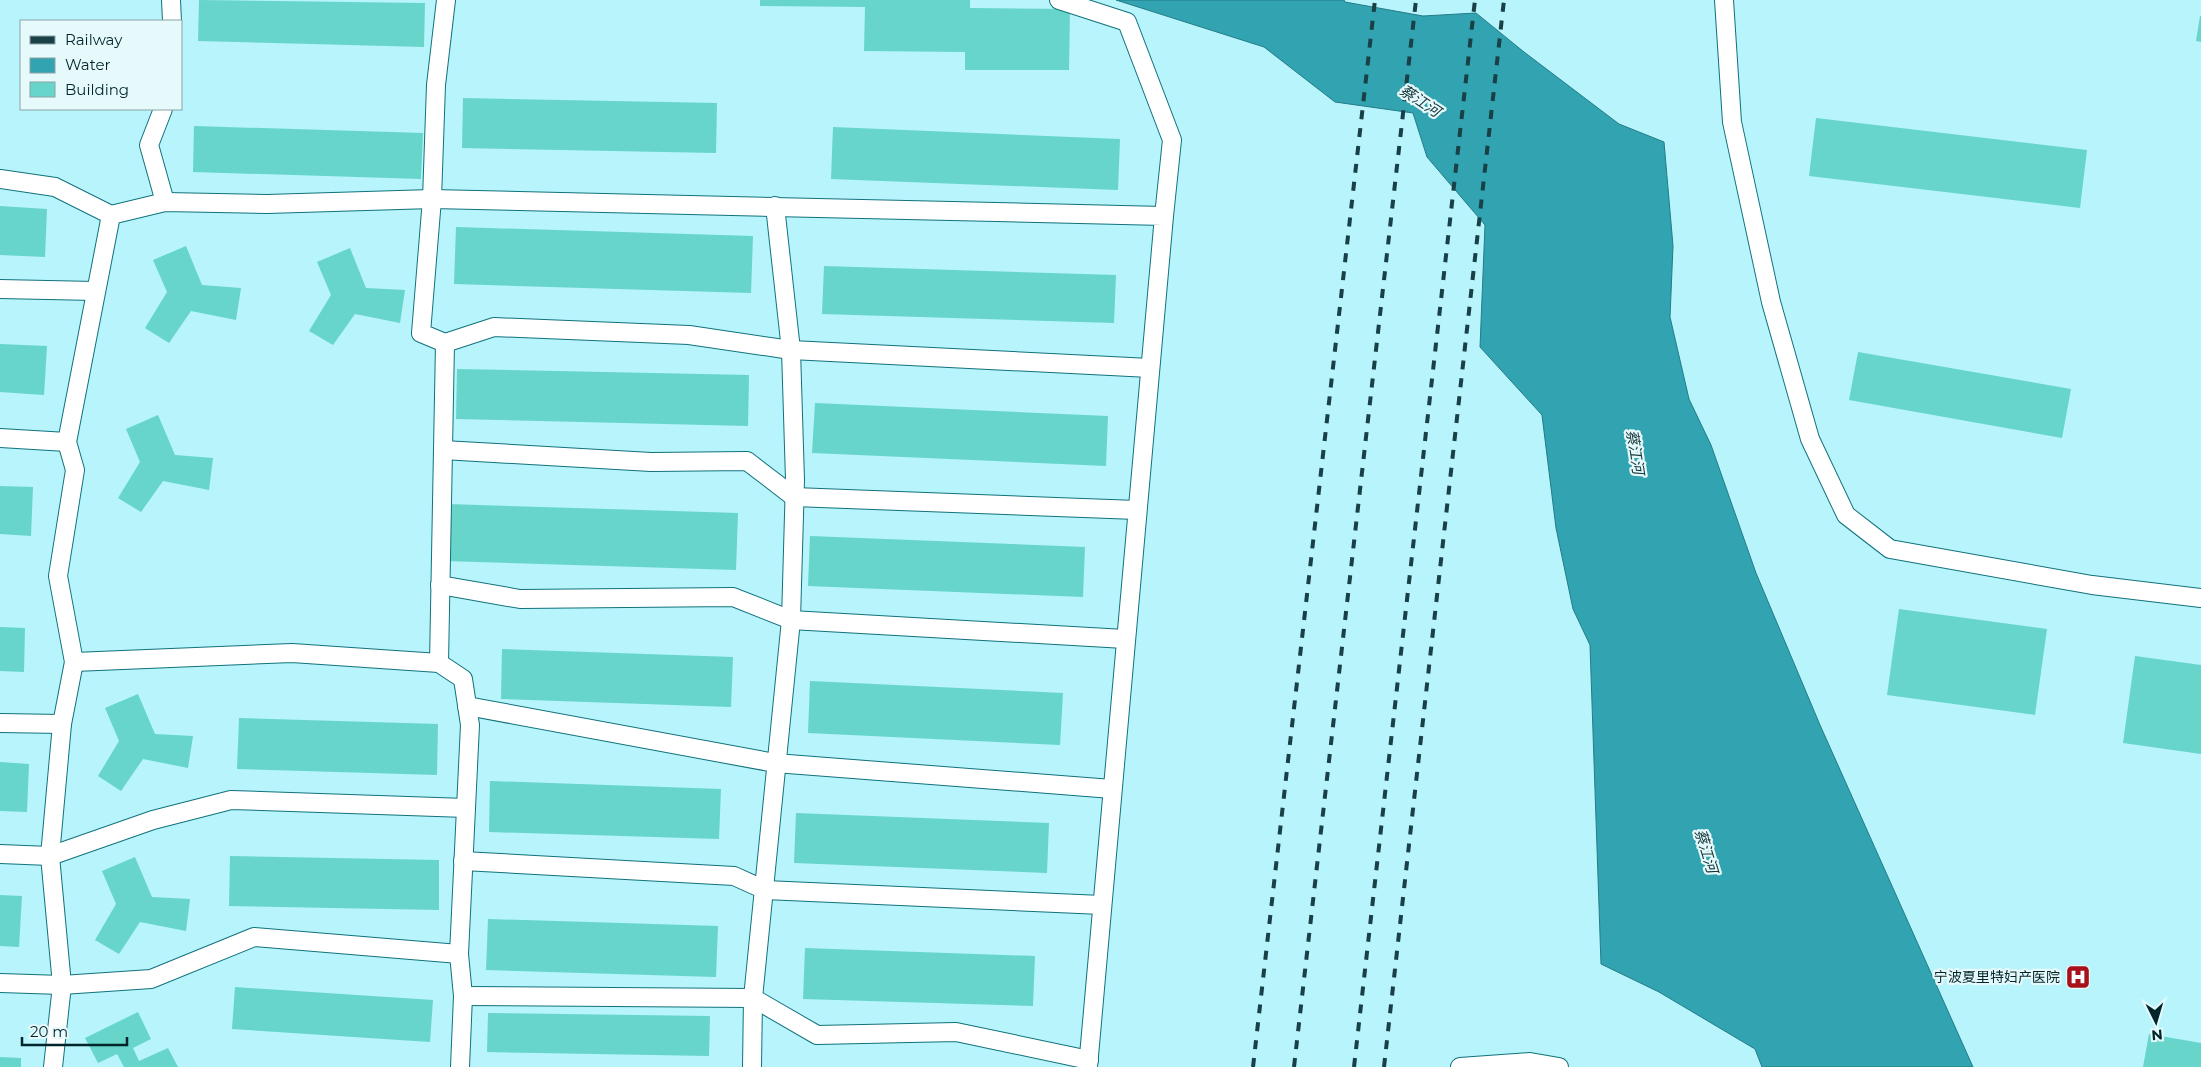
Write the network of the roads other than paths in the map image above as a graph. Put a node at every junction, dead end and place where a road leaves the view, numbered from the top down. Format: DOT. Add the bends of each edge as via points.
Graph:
graph roads {
  1 [pos="171,0"];
  2 [pos="446,0"];
  3 [pos="1059,0"];
  4 [pos="1724,0"];
  5 [pos="172,20"];
  6 [pos="163,110"];
  7 [pos="0,180"];
  8 [pos="432,199"];
  9 [pos="166,202"];
  10 [pos="775,206"];
  11 [pos="111,215"];
  12 [pos="1164,216"];
  13 [pos="0,289"];
  14 [pos="94,291"];
  15 [pos="445,343"];
  16 [pos="791,350"];
  17 [pos="1150,368"];
  18 [pos="0,438"];
  19 [pos="67,442"];
  20 [pos="443,450"];
  21 [pos="794,497"];
  22 [pos="1137,510"];
  23 [pos="440,585"];
  24 [pos="2201,598"];
  25 [pos="791,620"];
  26 [pos="1125,639"];
  27 [pos="74,662"];
  28 [pos="438,663"];
  29 [pos="467,706"];
  30 [pos="0,723"];
  31 [pos="62,724"];
  32 [pos="775,764"];
  33 [pos="1112,789"];
  34 [pos="466,808"];
  35 [pos="0,854"];
  36 [pos="50,856"];
  37 [pos="462,861"];
  38 [pos="765,890"];
  39 [pos="1102,905"];
  40 [pos="459,954"];
  41 [pos="0,983"];
  42 [pos="62,985"];
  43 [pos="463,996"];
  44 [pos="753,998"];
  45 [pos="1089,1064"];
  46 [pos="53,1067"];
  47 [pos="460,1067"];
  48 [pos="752,1067"];
  49 [pos="1460,1067"];
  50 [pos="1559,1067"];
  1 -- 5 [label="lane"];
  2 -- 8 [label="lane" via="436,85"];
  3 -- 12 [label="lane" via="1127,22 1172,140"];
  4 -- 24 [label="lane" via="1732,122 1771,302 1810,439 1846,515 1890,548 2092,585"];
  6 -- 9 [label="lane" via="149,145"];
  7 -- 11 [label="lane" via="55,187"];
  8 -- 9 [label="lane" via="268,204"];
  8 -- 10 [label="lane"];
  8 -- 15 [label="lane" via="421,333"];
  9 -- 11 [label="lane"];
  10 -- 12 [label="lane"];
  10 -- 16 [label="lane"];
  11 -- 14 [label="lane"];
  12 -- 17 [label="lane"];
  13 -- 14 [label="lane"];
  14 -- 19 [label="lane"];
  15 -- 16 [label="lane" via="494,327 689,335"];
  15 -- 20 [label="lane"];
  16 -- 17 [label="lane"];
  16 -- 21 [label="lane"];
  17 -- 22 [label="lane"];
  18 -- 19 [label="lane"];
  19 -- 27 [label="lane" via="75,470 58,576"];
  20 -- 21 [label="lane" via="651,462 747,461"];
  20 -- 23 [label="lane"];
  21 -- 22 [label="lane"];
  21 -- 25 [label="lane"];
  22 -- 26 [label="lane"];
  23 -- 25 [label="lane" via="520,599 733,597"];
  23 -- 28 [label="lane"];
  25 -- 26 [label="lane"];
  25 -- 32 [label="lane"];
  26 -- 33 [label="lane"];
  27 -- 28 [label="lane" via="292,653"];
  27 -- 31 [label="lane"];
  28 -- 29 [label="lane" via="463,679"];
  29 -- 32 [label="lane"];
  29 -- 34 [label="lane" via="470,725"];
  30 -- 31 [label="lane"];
  31 -- 36 [label="lane"];
  32 -- 33 [label="lane"];
  32 -- 38 [label="lane"];
  33 -- 39 [label="lane"];
  34 -- 36 [label="lane" via="231,800 153,820"];
  34 -- 37 [label="lane"];
  35 -- 36 [label="lane"];
  36 -- 42 [label="lane"];
  37 -- 38 [label="lane" via="734,876"];
  37 -- 40 [label="lane"];
  38 -- 39 [label="lane"];
  38 -- 44 [label="lane"];
  39 -- 45 [label="lane"];
  40 -- 42 [label="lane" via="254,937 151,979"];
  40 -- 43 [label="lane"];
  41 -- 42 [label="lane"];
  42 -- 46 [label="lane"];
  43 -- 44 [label="lane"];
  43 -- 47 [label="lane"];
  44 -- 45 [label="lane" via="817,1035 956,1032"];
  44 -- 48 [label="lane"];
  49 -- 50 [label="lane" via="1530,1062"];
}
